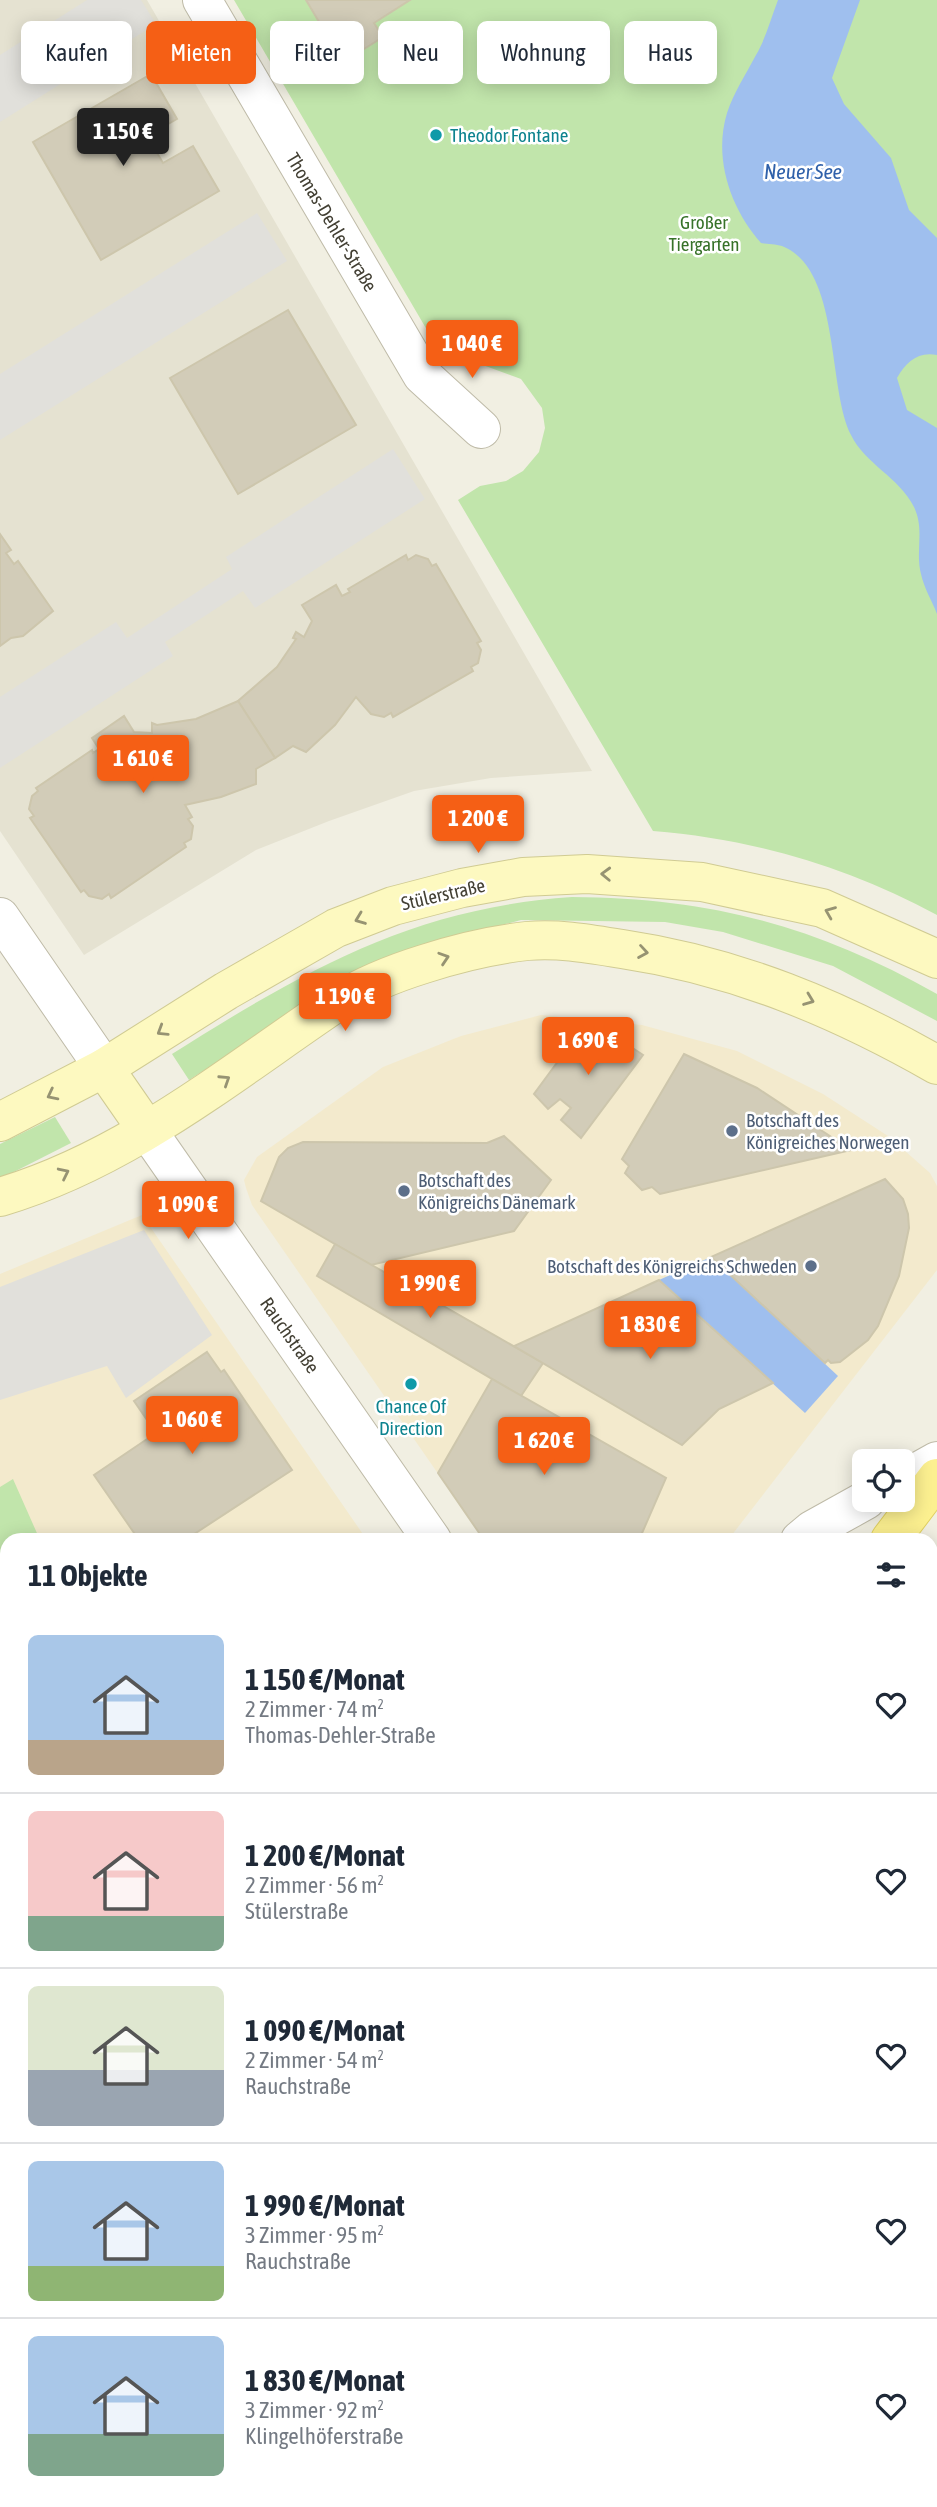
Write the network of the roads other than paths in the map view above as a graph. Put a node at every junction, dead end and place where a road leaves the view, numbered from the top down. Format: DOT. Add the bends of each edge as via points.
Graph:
graph roads {
  1 [pos="202,0"];
  2 [pos="481,429"];
  3 [pos="0,917"];
  4 [pos="937,959"];
  5 [pos="937,1065"];
  6 [pos="104,1068"];
  7 [pos="0,1122"];
  8 [pos="147,1130"];
  9 [pos="0,1197"];
  10 [pos="937,1461"];
  11 [pos="915,1473"];
  12 [pos="937,1478"];
  13 [pos="852,1508"];
  14 [pos="427,1533"];
  15 [pos="808,1533"];
  16 [pos="895,1533"];
  1 -- 2 [label="street, Thomas-Dehler-Straße" via="422,375"];
  3 -- 6 [label="street"];
  4 -- 6 [label="main road, Stülerstraße, one-way" via="822,908 702,882 587,874 523,877 405,903 336,928"];
  8 -- 5 [label="main road, one-way" via="340,1000 402,971 458,953 528,941 576,942 656,954 745,976 871,1027"];
  6 -- 7 [label="main road, Stülerstraße, one-way"];
  6 -- 8 [label="main road"];
  9 -- 8 [label="main road, one-way" via="38,1186"];
  8 -- 14 [label="street, Rauchstraße"];
  10 -- 11 [label="street"];
  12 -- 16 [label="main road"];
  13 -- 15 [label="street"];
}
